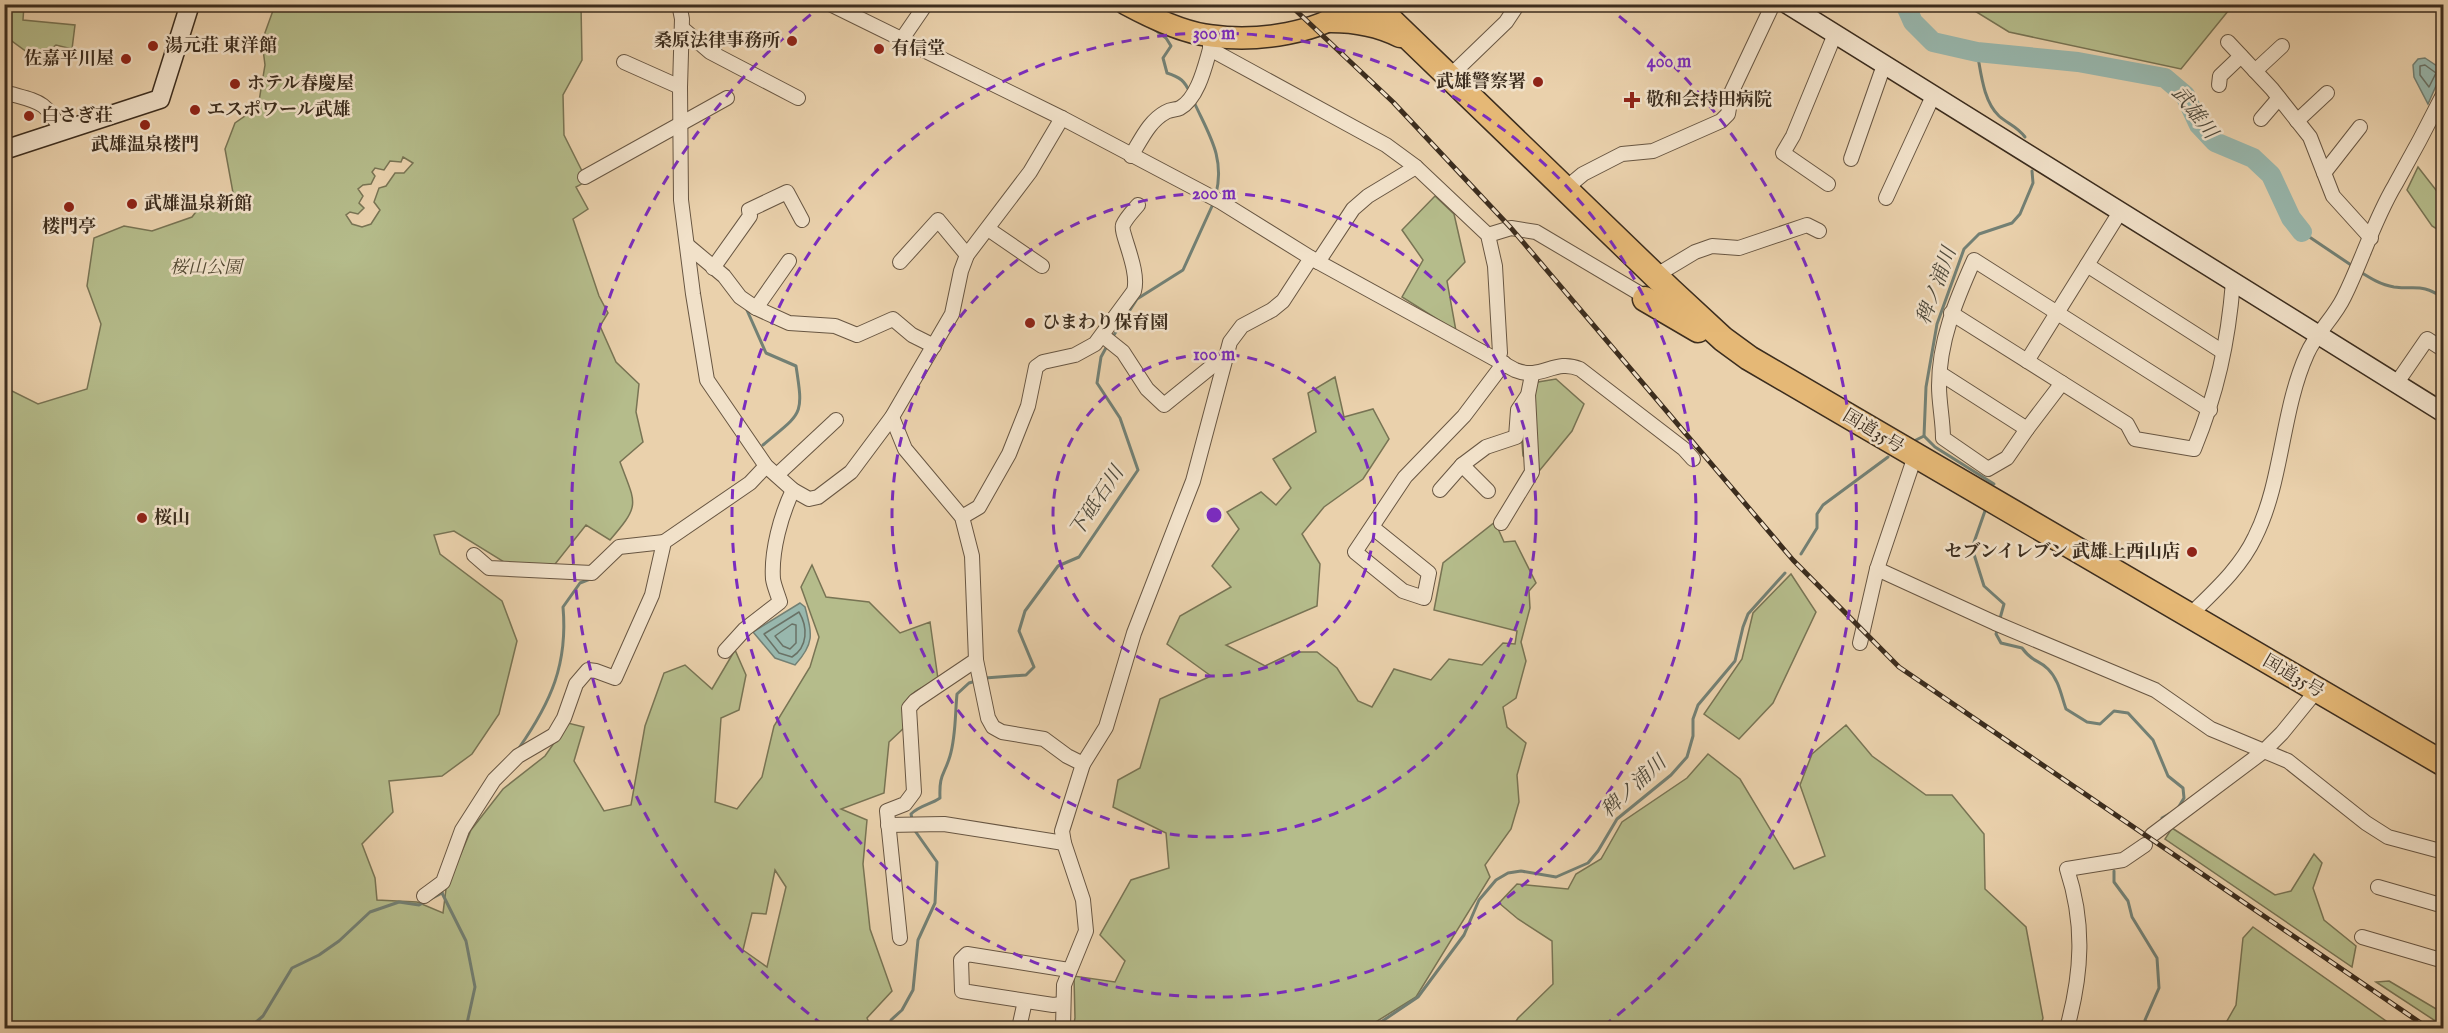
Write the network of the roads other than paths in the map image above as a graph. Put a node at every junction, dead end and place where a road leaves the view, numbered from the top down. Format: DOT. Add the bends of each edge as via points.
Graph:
graph roads {
  1 [pos="190,4"];
  2 [pos="679,4"];
  3 [pos="830,4"];
  4 [pos="926,4"];
  5 [pos="1126,4"];
  6 [pos="1356,4"];
  7 [pos="1374,4"];
  8 [pos="1401,4"];
  9 [pos="1518,4"];
  10 [pos="1773,4"];
  11 [pos="1788,4"];
  12 [pos="1152,10"];
  13 [pos="1330,20"];
  14 [pos="682,28"];
  15 [pos="1834,34"];
  16 [pos="902,39"];
  17 [pos="1410,40"];
  18 [pos="1210,42"];
  19 [pos="2228,42"];
  20 [pos="2282,46"];
  21 [pos="2241,56"];
  22 [pos="624,62"];
  23 [pos="1884,65"];
  24 [pos="2255,71"];
  25 [pos="1449,77"];
  26 [pos="2219,85"];
  27 [pos="680,87"];
  28 [pos="4,92"];
  29 [pos="2327,93"];
  30 [pos="2444,93"];
  31 [pos="1933,96"];
  32 [pos="727,98"];
  33 [pos="798,98"];
  34 [pos="2279,98"];
  35 [pos="1062,118"];
  36 [pos="2261,119"];
  37 [pos="2297,121"];
  38 [pos="680,124"];
  39 [pos="2360,128"];
  40 [pos="62,132"];
  41 [pos="4,150"];
  42 [pos="1131,156"];
  43 [pos="1851,159"];
  44 [pos="1416,167"];
  45 [pos="2324,173"];
  46 [pos="585,177"];
  47 [pos="1827,184"];
  48 [pos="1565,189"];
  49 [pos="1886,198"];
  50 [pos="1138,205"];
  51 [pos="2120,212"];
  52 [pos="802,220"];
  53 [pos="988,229"];
  54 [pos="1819,231"];
  55 [pos="1488,235"];
  56 [pos="2371,238"];
  57 [pos="687,245"];
  58 [pos="967,255"];
  59 [pos="1315,260"];
  60 [pos="789,261"];
  61 [pos="900,262"];
  62 [pos="2086,265"];
  63 [pos="1042,266"];
  64 [pos="713,268"];
  65 [pos="2233,282"];
  66 [pos="1662,283"];
  67 [pos="1645,299"];
  68 [pos="756,308"];
  69 [pos="1951,313"];
  70 [pos="2056,314"];
  71 [pos="2317,335"];
  72 [pos="1103,336"];
  73 [pos="1723,339"];
  74 [pos="934,346"];
  75 [pos="2444,350"];
  76 [pos="2223,352"];
  77 [pos="1501,361"];
  78 [pos="2027,361"];
  79 [pos="1224,362"];
  80 [pos="1941,374"];
  81 [pos="1532,375"];
  82 [pos="2062,383"];
  83 [pos="2396,384"];
  84 [pos="1528,395"];
  85 [pos="2210,410"];
  86 [pos="2443,412"];
  87 [pos="892,417"];
  88 [pos="836,420"];
  89 [pos="2028,429"];
  90 [pos="1915,456"];
  91 [pos="1693,459"];
  92 [pos="1462,465"];
  93 [pos="771,471"];
  94 [pos="792,490"];
  95 [pos="1440,490"];
  96 [pos="1488,491"];
  97 [pos="962,517"];
  98 [pos="1501,523"];
  99 [pos="1372,527"];
  100 [pos="664,542"];
  101 [pos="474,555"];
  102 [pos="1877,570"];
  103 [pos="2188,617"];
  104 [pos="1860,643"];
  105 [pos="725,651"];
  106 [pos="978,672"];
  107 [pos="2317,690"];
  108 [pos="2264,751"];
  109 [pos="1083,764"];
  110 [pos="2444,765"];
  111 [pos="888,825"];
  112 [pos="1064,843"];
  113 [pos="2444,852"];
  114 [pos="2378,887"];
  115 [pos="434,889"];
  116 [pos="2443,902"];
  117 [pos="2362,937"];
  118 [pos="900,938"];
  119 [pos="2444,961"];
  120 [pos="1069,970"];
  121 [pos="1025,1001"];
  122 [pos="1062,1004"];
  123 [pos="1019,1029"];
  124 [pos="1063,1029"];
  125 [pos="2067,1029"];
  1 -- 40 [label="street" via="166,86 156,102"];
  2 -- 14 [label="street"];
  3 -- 16 [label="street"];
  4 -- 16 [label="street"];
  5 -- 12 [label="main road"];
  6 -- 13 [label="main road"];
  7 -- 17 [label="highway, 国道35号"];
  8 -- 17 [label="highway"];
  9 -- 25 [label="street" via="1506,22"];
  10 -- 48 [label="street" via="1732,91 1728,114 1721,121 1653,151 1622,154 1583,174"];
  11 -- 15 [label="street"];
  12 -- 18 [label="main road"];
  13 -- 17 [label="highway" via="1356,20 1384,27"];
  13 -- 18 [label="main road" via="1293,32"];
  14 -- 27 [label="street"];
  14 -- 33 [label="street" via="710,52"];
  15 -- 23 [label="street"];
  15 -- 47 [label="street" via="1783,153"];
  16 -- 35 [label="street"];
  17 -- 25 [label="highway, 国道35号"];
  18 -- 42 [label="street" via="1191,95 1180,108 1152,122"];
  18 -- 44 [label="street"];
  19 -- 21 [label="street"];
  20 -- 24 [label="street"];
  21 -- 24 [label="street"];
  21 -- 26 [label="street" via="2220,76"];
  22 -- 27 [label="street"];
  23 -- 31 [label="street"];
  23 -- 43 [label="street"];
  24 -- 34 [label="street"];
  25 -- 48 [label="highway, 国道35号"];
  27 -- 38 [label="street"];
  28 -- 40 [label="street" via="42,104"];
  29 -- 37 [label="street"];
  30 -- 56 [label="street"];
  31 -- 49 [label="street"];
  31 -- 51 [label="street"];
  32 -- 38 [label="street"];
  34 -- 36 [label="street"];
  34 -- 37 [label="street"];
  35 -- 42 [label="street"];
  35 -- 53 [label="street" via="1030,172"];
  37 -- 45 [label="street" via="2310,137"];
  38 -- 46 [label="street"];
  38 -- 57 [label="street" via="681,200"];
  39 -- 45 [label="street"];
  40 -- 41 [label="street"];
  42 -- 59 [label="street" via="1216,199"];
  44 -- 55 [label="street"];
  44 -- 59 [label="street" via="1353,209"];
  45 -- 56 [label="street" via="2333,196"];
  48 -- 66 [label="highway, 国道35号"];
  50 -- 72 [label="street" via="1122,231 1131,252 1136,284"];
  51 -- 62 [label="street"];
  51 -- 65 [label="street"];
  52 -- 64 [label="street" via="787,192 749,210 750,216"];
  53 -- 58 [label="street"];
  53 -- 63 [label="street"];
  54 -- 66 [label="street" via="1807,225 1739,248 1712,246 1695,252"];
  55 -- 67 [label="street" via="1511,228 1536,232"];
  55 -- 77 [label="street" via="1495,266"];
  56 -- 71 [label="street" via="2336,312"];
  57 -- 64 [label="street"];
  57 -- 93 [label="street" via="707,380"];
  58 -- 61 [label="street" via="938,220"];
  58 -- 74 [label="street" via="952,314"];
  59 -- 77 [label="street"];
  59 -- 79 [label="street" via="1283,301 1242,326 1230,342"];
  60 -- 68 [label="street"];
  62 -- 70 [label="street"];
  62 -- 76 [label="street"];
  64 -- 68 [label="street"];
  65 -- 71 [label="street"];
  65 -- 76 [label="street"];
  66 -- 67 [label="street" via="1656,300"];
  66 -- 73 [label="highway, 国道35号"];
  67 -- 73 [label="highway" via="1697,330"];
  68 -- 74 [label="street" via="789,323 835,326 857,335 893,319"];
  69 -- 70 [label="street" via="1974,260"];
  69 -- 78 [label="street"];
  69 -- 80 [label="street"];
  70 -- 78 [label="street"];
  70 -- 85 [label="street"];
  71 -- 83 [label="street"];
  71 -- 103 [label="street" via="2294,394 2264,517 2254,539 2239,563"];
  72 -- 79 [label="street" via="1123,352 1147,388 1164,405 1216,363"];
  72 -- 97 [label="street" via="1087,350 1036,367 1028,406 1009,454 979,507"];
  73 -- 90 [label="highway, 国道35号"];
  74 -- 87 [label="street"];
  75 -- 83 [label="street" via="2427,339"];
  76 -- 85 [label="street"];
  77 -- 81 [label="street"];
  77 -- 99 [label="street" via="1464,416 1405,477"];
  78 -- 82 [label="street"];
  79 -- 109 [label="street" via="1193,481 1134,633 1106,727"];
  80 -- 89 [label="street"];
  80 -- 89 [label="street" via="1943,438 1988,469 2007,458"];
  81 -- 84 [label="street"];
  81 -- 91 [label="street" via="1561,364 1580,369"];
  82 -- 85 [label="street" via="2127,424 2135,439 2194,449"];
  82 -- 89 [label="street"];
  83 -- 86 [label="street"];
  84 -- 92 [label="street" via="1518,410 1516,437 1486,447"];
  84 -- 98 [label="street" via="1532,472"];
  87 -- 94 [label="street" via="857,465 830,490 809,499"];
  87 -- 97 [label="street" via="905,448"];
  88 -- 93 [label="street"];
  90 -- 102 [label="street"];
  90 -- 103 [label="highway, 国道35号"];
  92 -- 95 [label="street"];
  92 -- 96 [label="street"];
  93 -- 94 [label="street"];
  93 -- 100 [label="street"];
  94 -- 105 [label="street" via="775,555 773,580 780,602 745,628"];
  97 -- 106 [label="street" via="972,556"];
  99 -- 99 [label="street" via="1356,552 1403,591 1424,598 1429,573"];
  100 -- 101 [label="street" via="619,547 592,573 489,568"];
  100 -- 115 [label="street" via="652,595 615,678 588,670 576,684 554,735 519,756 494,780 462,830"];
  102 -- 104 [label="street"];
  102 -- 108 [label="street" via="2155,690 2211,729"];
  103 -- 107 [label="highway, 国道35号"];
  106 -- 109 [label="street" via="993,727 1044,739"];
  106 -- 111 [label="street" via="915,701 909,708 914,792 905,804 887,812"];
  107 -- 108 [label="street"];
  107 -- 110 [label="highway, 国道35号"];
  108 -- 113 [label="street" via="2288,761 2388,837"];
  108 -- 125 [label="street" via="2123,860 2067,869 2080,920 2081,942"];
  109 -- 112 [label="street" via="1062,831"];
  111 -- 112 [label="street" via="944,824"];
  111 -- 118 [label="street"];
  112 -- 120 [label="street" via="1083,900 1086,931"];
  114 -- 116 [label="street"];
  117 -- 119 [label="street"];
  120 -- 121 [label="street" via="967,954 961,960 962,991"];
  120 -- 122 [label="street"];
  121 -- 122 [label="street"];
  121 -- 123 [label="street"];
  122 -- 124 [label="street"];
}
